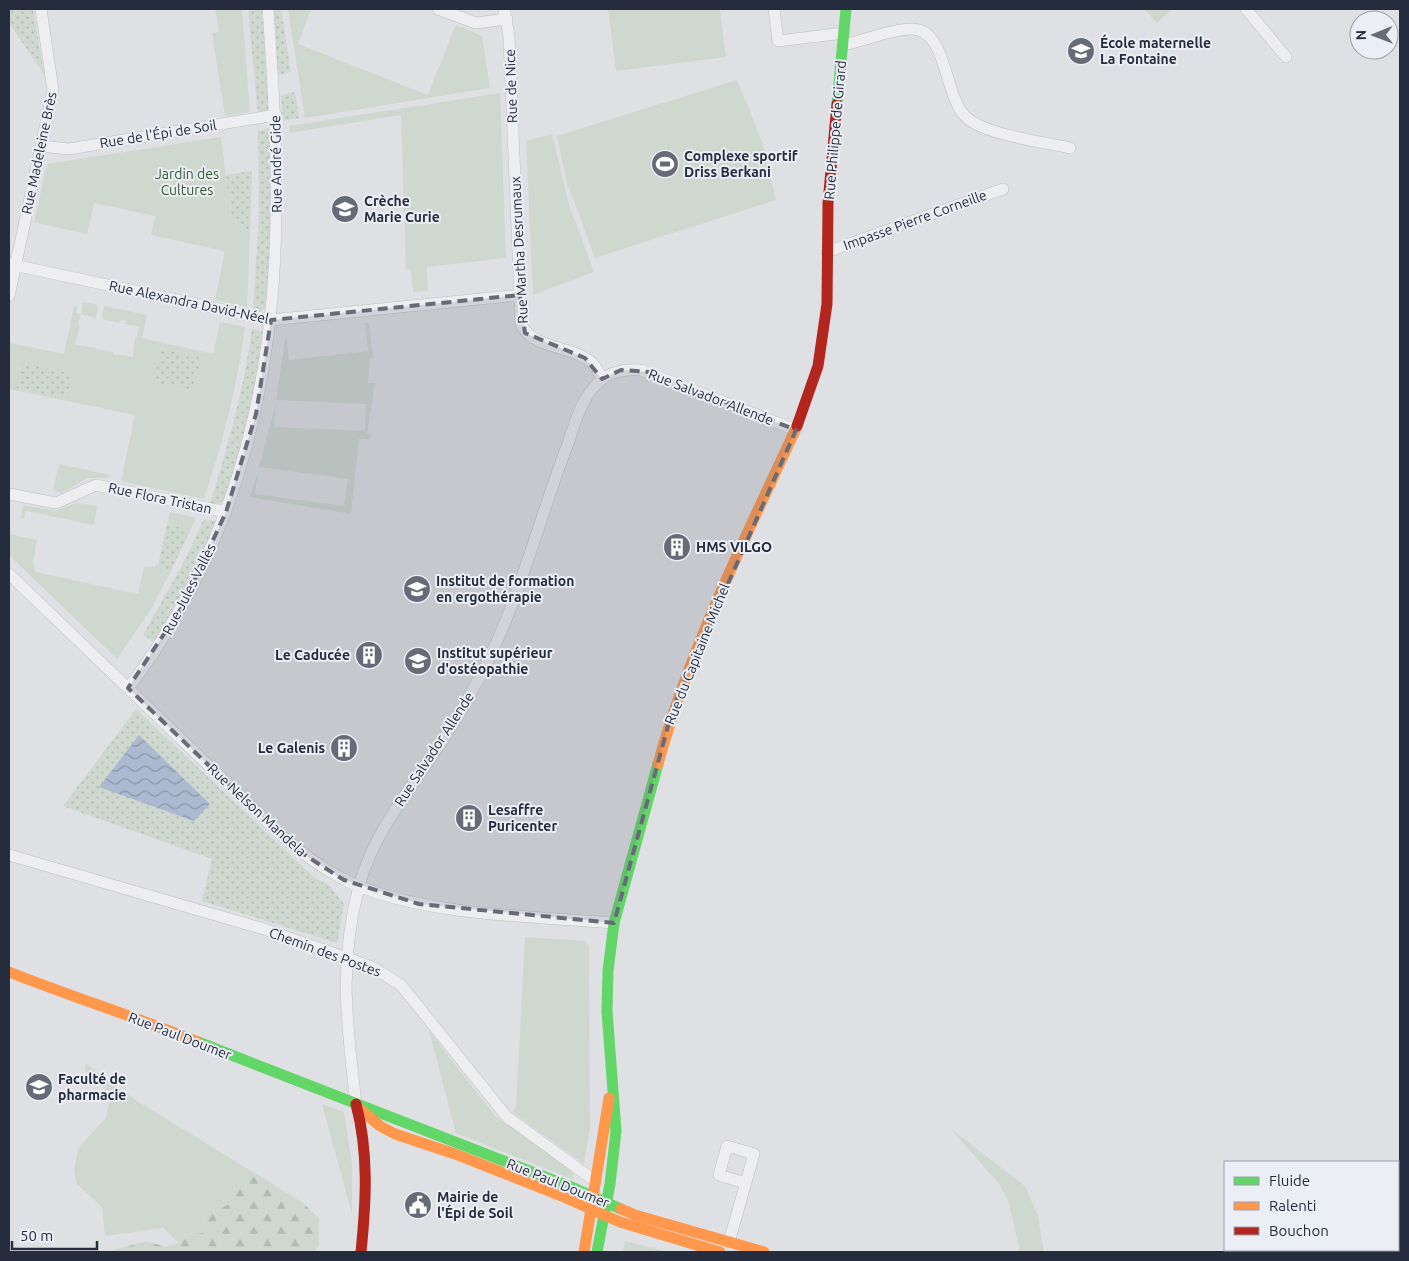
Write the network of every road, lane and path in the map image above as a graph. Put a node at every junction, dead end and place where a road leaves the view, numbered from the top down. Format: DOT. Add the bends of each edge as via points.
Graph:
graph roads {
  1 [pos="41,9"];
  2 [pos="268,9"];
  3 [pos="438,9"];
  4 [pos="774,9"];
  5 [pos="846,9"];
  6 [pos="1246,9"];
  7 [pos="506,14"];
  8 [pos="844,39"];
  9 [pos="1286,57"];
  10 [pos="276,115"];
  11 [pos="41,146"];
  12 [pos="1070,148"];
  13 [pos="514,163"];
  14 [pos="1003,189"];
  15 [pos="827,252"];
  16 [pos="12,265"];
  17 [pos="520,295"];
  18 [pos="9,296"];
  19 [pos="271,320"];
  20 [pos="602,379"];
  21 [pos="796,430"];
  22 [pos="9,494"];
  23 [pos="226,512"];
  24 [pos="9,574"];
  25 [pos="128,688"];
  26 [pos="9,855"];
  27 [pos="359,886"];
  28 [pos="614,923"];
  29 [pos="346,957"];
  30 [pos="9,972"];
  31 [pos="610,1069"];
  32 [pos="356,1104"];
  33 [pos="595,1181"];
  34 [pos="745,1183"];
  35 [pos="593,1196"];
  36 [pos="607,1203"];
  37 [pos="591,1210"];
  38 [pos="604,1216"];
  39 [pos="729,1242"];
  40 [pos="361,1252"];
  41 [pos="584,1252"];
  42 [pos="597,1252"];
  43 [pos="720,1252"];
  44 [pos="764,1252"];
  1 -- 11 [label="street, Rue Madeleine Brès" via="54,84"];
  2 -- 10 [label="street, Rue André Gide"];
  3 -- 7 [label="street" via="476,23 494,23"];
  4 -- 8 [label="street" via="778,41"];
  5 -- 8 [label="main road, Rue Philippe de Girard"];
  6 -- 9 [label="street"];
  7 -- 13 [label="street, Rue de Nice"];
  8 -- 12 [label="street" via="920,30 934,40 955,103 969,119 987,129"];
  8 -- 15 [label="main road, Rue Philippe de Girard" via="828,203"];
  10 -- 11 [label="street, Rue de l'Épi de Soil" via="69,149"];
  10 -- 19 [label="street, Rue André Gide" via="278,205"];
  11 -- 16 [label="street, Rue Madeleine Brès"];
  13 -- 17 [label="street, Rue Martha Desrumaux"];
  14 -- 15 [label="street, Impasse Pierre Corneille"];
  15 -- 21 [label="main road, Rue du Capitaine Michel" via="827,304 822,345 811,391"];
  16 -- 18 [label="street, Rue Madeleine Brès"];
  16 -- 19 [label="street, Rue Alexandra David-Néel"];
  17 -- 19 [label="street, Rue Alexandra David-Néel"];
  17 -- 20 [label="street, Rue Martha Desrumaux" via="521,324 525,332 585,358"];
  19 -- 23 [label="street, Rue Jules Vallès" via="254,420"];
  20 -- 21 [label="street, Rue Salvador Allende" via="620,370 641,370"];
  20 -- 27 [label="street, Rue Salvador Allende" via="590,391 576,420 515,598 490,657 452,726 391,817"];
  21 -- 28 [label="main road, Rue du Capitaine Michel" via="732,567 673,708"];
  22 -- 23 [label="street, Rue Flora Tristan" via="56,503 96,485"];
  23 -- 25 [label="street, Rue Jules Vallès" via="182,607"];
  24 -- 25 [label="street"];
  25 -- 27 [label="street, Rue Nelson Mandela" via="297,850 328,871"];
  26 -- 29 [label="street, Chemin des Postes" via="164,899"];
  27 -- 28 [label="street, Rue Nelson Mandela" via="433,906"];
  27 -- 29 [label="street, Rue Salvador Allende"];
  28 -- 31 [label="main road, Rue du Capitaine Michel" via="607,995"];
  29 -- 32 [label="street, Rue Salvador Allende" via="345,1013"];
  29 -- 33 [label="street, Chemin des Postes" via="372,967 401,985 507,1117"];
  30 -- 32 [label="main road, Rue Paul Doumer" via="145,1021"];
  31 -- 33 [label="main road, Rue du Capitaine Michel" via="608,1107"];
  31 -- 36 [label="main road, Rue du Capitaine Michel" via="616,1105 616,1131"];
  32 -- 35 [label="main road, Rue Paul Doumer"];
  32 -- 37 [label="main road, Rue Paul Doumer" via="395,1134 441,1149"];
  32 -- 40 [label="main road" via="363,1147"];
  33 -- 35 [label="main road, Rue du Capitaine Michel"];
  34 -- 39 [label="street"];
  35 -- 36 [label="main road, Rue Paul Doumer"];
  35 -- 37 [label="main road, Rue du Capitaine Michel"];
  36 -- 38 [label="main road, Rue du Capitaine Michel"];
  36 -- 39 [label="main road, Rue Paul Doumer" via="634,1215"];
  37 -- 38 [label="main road, Rue Paul Doumer"];
  37 -- 41 [label="main road, Rue du Capitaine Michel"];
  38 -- 42 [label="main road, Rue du Capitaine Michel"];
  38 -- 43 [label="main road, Rue Paul Doumer"];
  39 -- 44 [label="main road, Rue Paul Doumer"];
}
